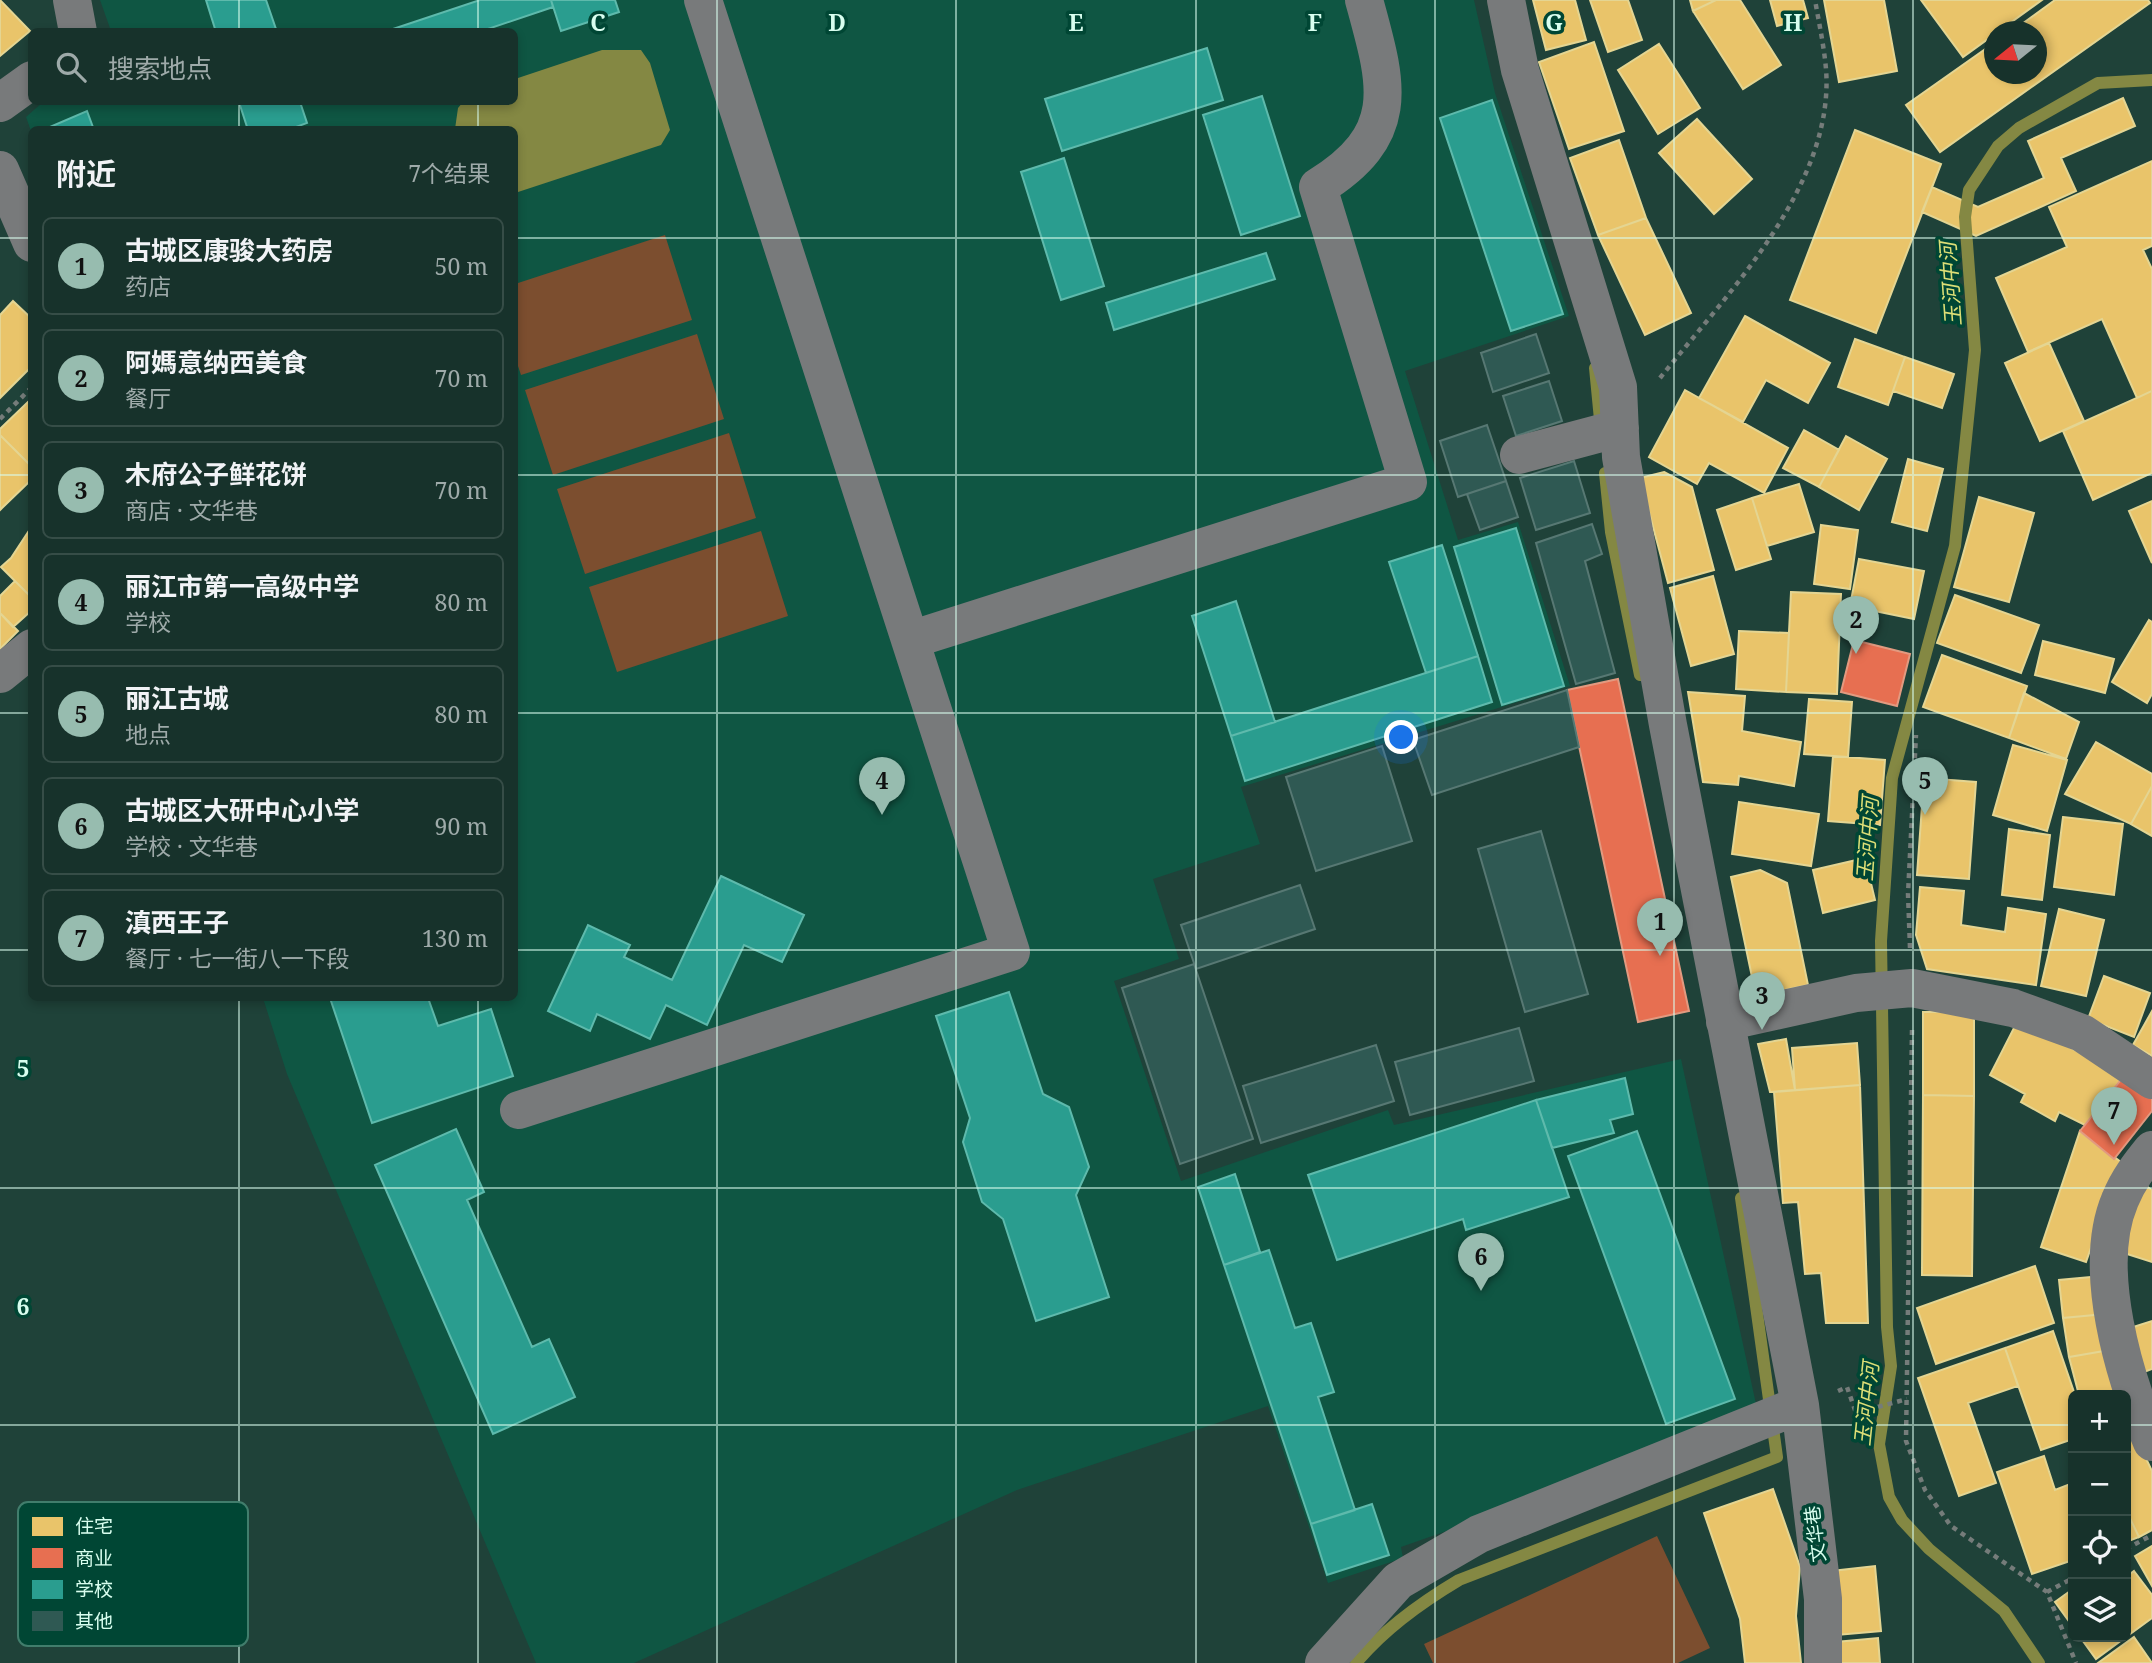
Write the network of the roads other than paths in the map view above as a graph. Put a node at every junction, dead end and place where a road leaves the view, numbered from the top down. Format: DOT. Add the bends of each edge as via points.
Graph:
graph roads {
  1 [pos="72,0"];
  2 [pos="703,0"];
  3 [pos="1364,0"];
  4 [pos="1506,0"];
  5 [pos="77,28"];
  6 [pos="28,83"];
  7 [pos="0,103"];
  8 [pos="0,170"];
  9 [pos="28,234"];
  10 [pos="1620,428"];
  11 [pos="1519,455"];
  12 [pos="910,640"];
  13 [pos="28,651"];
  14 [pos="0,674"];
  15 [pos="1725,1022"];
  16 [pos="2152,1080"];
  17 [pos="519,1110"];
  18 [pos="2152,1150"];
  19 [pos="1800,1405"];
  20 [pos="2152,1442"];
  21 [pos="1324,1663"];
  22 [pos="1824,1663"];
  1 -- 5 [label="street"];
  2 -- 12 [label="street"];
  3 -- 12 [label="street" via="1382,68 1382,115 1356,158 1318,187 1408,482"];
  4 -- 10 [label="street, 文华巷" via="1520,70 1618,387"];
  6 -- 7 [label="street"];
  8 -- 9 [label="street"];
  10 -- 11 [label="street"];
  10 -- 15 [label="street, 文华巷" via="1621,457 1668,725"];
  12 -- 17 [label="street" via="1010,952"];
  13 -- 14 [label="street"];
  15 -- 16 [label="street" via="1856,993 1912,988 2013,1009 2082,1033"];
  15 -- 19 [label="street, 文华巷"];
  18 -- 20 [label="street" via="2131,1175 2118,1202 2109,1247 2117,1336"];
  19 -- 21 [label="street" via="1479,1534 1398,1581"];
  19 -- 22 [label="street, 文华巷" via="1823,1599"];
}
